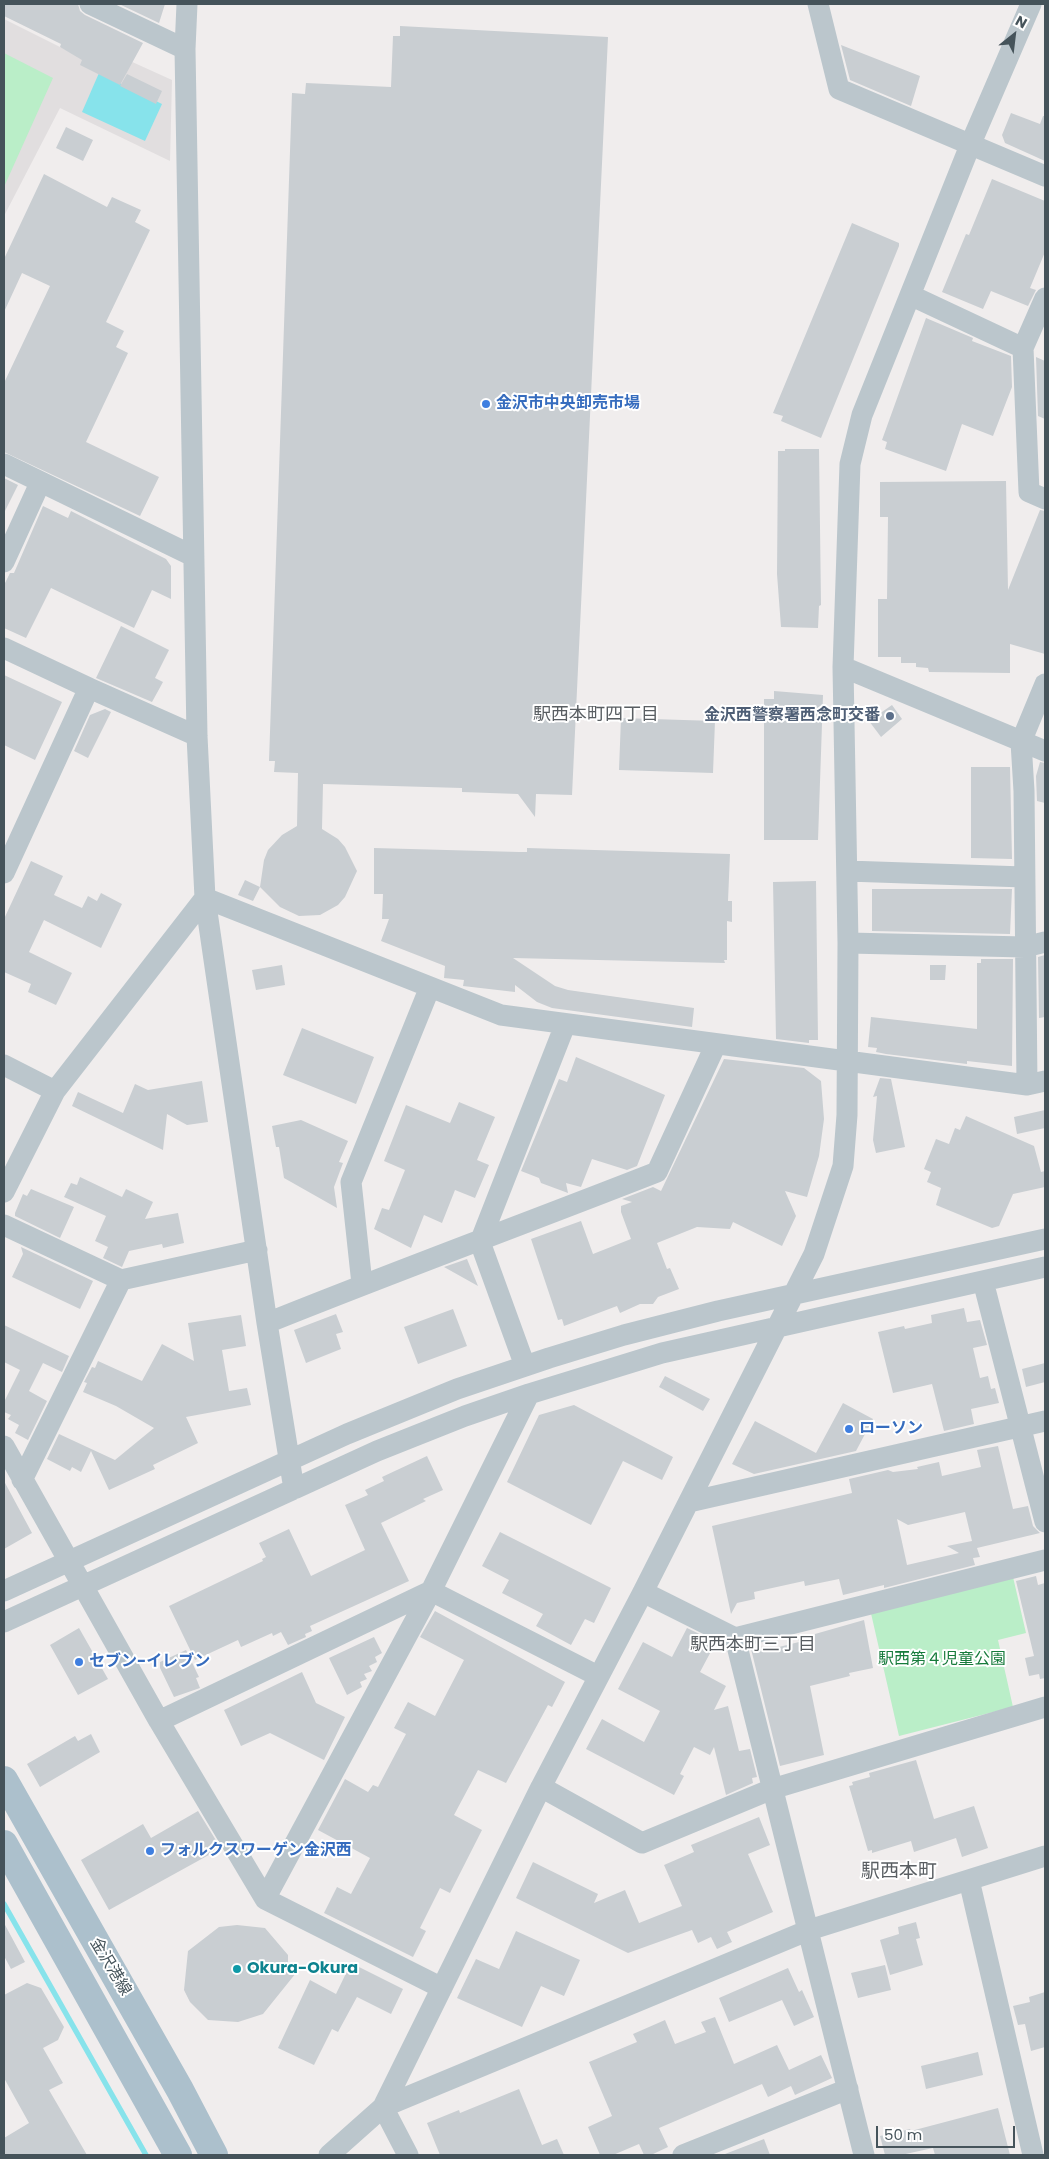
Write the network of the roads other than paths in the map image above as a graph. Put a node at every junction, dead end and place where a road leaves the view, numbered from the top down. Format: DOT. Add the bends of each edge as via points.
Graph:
graph roads {
  1 [pos="90,4"];
  2 [pos="187,4"];
  3 [pos="818,4"];
  4 [pos="1031,4"];
  5 [pos="122,10"];
  6 [pos="185,49"];
  7 [pos="971,143"];
  8 [pos="1045,176"];
  9 [pos="910,296"];
  10 [pos="1045,298"];
  11 [pos="1023,348"];
  12 [pos="4,464"];
  13 [pos="40,483"];
  14 [pos="1045,500"];
  15 [pos="193,556"];
  16 [pos="4,562"];
  17 [pos="4,648"];
  18 [pos="843,667"];
  19 [pos="1045,684"];
  20 [pos="89,688"];
  21 [pos="197,736"];
  22 [pos="1021,742"];
  23 [pos="1045,752"];
  24 [pos="847,871"];
  25 [pos="4,873"];
  26 [pos="1024,877"];
  27 [pos="205,898"];
  28 [pos="848,943"];
  29 [pos="1035,944"];
  30 [pos="430,987"];
  31 [pos="565,1025"];
  32 [pos="716,1044"];
  33 [pos="847,1062"];
  34 [pos="4,1065"];
  35 [pos="1036,1083"];
  36 [pos="55,1091"];
  37 [pos="4,1192"];
  38 [pos="4,1225"];
  39 [pos="1045,1239"];
  40 [pos="480,1242"];
  41 [pos="257,1250"];
  42 [pos="1045,1267"];
  43 [pos="121,1280"];
  44 [pos="983,1282"];
  45 [pos="362,1284"];
  46 [pos="794,1294"];
  47 [pos="267,1323"];
  48 [pos="777,1328"];
  49 [pos="525,1366"];
  50 [pos="529,1394"];
  51 [pos="1045,1421"];
  52 [pos="1020,1426"];
  53 [pos="4,1446"];
  54 [pos="289,1461"];
  55 [pos="22,1480"];
  56 [pos="294,1489"];
  57 [pos="689,1502"];
  58 [pos="1045,1522"];
  59 [pos="1045,1560"];
  60 [pos="68,1562"];
  61 [pos="82,1586"];
  62 [pos="4,1591"];
  63 [pos="431,1591"];
  64 [pos="643,1592"];
  65 [pos="4,1622"];
  66 [pos="735,1638"];
  67 [pos="598,1676"];
  68 [pos="1045,1707"];
  69 [pos="159,1721"];
  70 [pos="4,1780"];
  71 [pos="541,1787"];
  72 [pos="772,1789"];
  73 [pos="4,1844"];
  74 [pos="1045,1856"];
  75 [pos="969,1880"];
  76 [pos="265,1899"];
  77 [pos="809,1930"];
  78 [pos="442,1988"];
  79 [pos="848,2088"];
  80 [pos="383,2107"];
  81 [pos="178,2155"];
  82 [pos="214,2155"];
  83 [pos="329,2155"];
  84 [pos="408,2155"];
  85 [pos="683,2155"];
  86 [pos="864,2155"];
  87 [pos="1033,2155"];
  1 -- 5 [label="street"];
  2 -- 6 [label="street"];
  3 -- 7 [label="street" via="839,89"];
  4 -- 7 [label="street"];
  5 -- 6 [label="street"];
  6 -- 15 [label="street"];
  7 -- 8 [label="street"];
  7 -- 9 [label="street"];
  9 -- 11 [label="street"];
  9 -- 18 [label="street" via="862,415 850,464"];
  10 -- 11 [label="street"];
  11 -- 14 [label="street" via="1030,492"];
  12 -- 13 [label="street"];
  13 -- 15 [label="street"];
  13 -- 16 [label="street"];
  15 -- 21 [label="street"];
  17 -- 20 [label="street"];
  18 -- 22 [label="street"];
  18 -- 24 [label="street"];
  19 -- 22 [label="street"];
  20 -- 21 [label="street"];
  20 -- 25 [label="street"];
  21 -- 27 [label="street"];
  22 -- 23 [label="street"];
  22 -- 26 [label="street"];
  24 -- 26 [label="street"];
  24 -- 28 [label="street"];
  26 -- 29 [label="street"];
  27 -- 30 [label="street"];
  27 -- 36 [label="street"];
  27 -- 41 [label="street"];
  28 -- 29 [label="street"];
  28 -- 33 [label="street"];
  29 -- 35 [label="street"];
  30 -- 31 [label="street" via="501,1015"];
  30 -- 45 [label="street" via="351,1182"];
  31 -- 32 [label="street"];
  31 -- 40 [label="street"];
  32 -- 33 [label="street"];
  32 -- 40 [label="street" via="657,1172"];
  33 -- 35 [label="street"];
  33 -- 46 [label="street" via="843,1166 814,1254"];
  34 -- 36 [label="street"];
  36 -- 37 [label="street"];
  38 -- 43 [label="street"];
  39 -- 46 [label="street"];
  40 -- 45 [label="street"];
  40 -- 49 [label="street"];
  41 -- 43 [label="street"];
  41 -- 47 [label="street"];
  42 -- 44 [label="street"];
  43 -- 55 [label="street"];
  44 -- 48 [label="street"];
  44 -- 52 [label="street"];
  45 -- 47 [label="street"];
  46 -- 48 [label="street"];
  46 -- 49 [label="street" via="624,1335"];
  47 -- 54 [label="street"];
  48 -- 50 [label="street" via="662,1354"];
  48 -- 57 [label="street"];
  49 -- 54 [label="street" via="457,1389"];
  50 -- 56 [label="street" via="447,1423"];
  50 -- 63 [label="street"];
  51 -- 52 [label="street"];
  52 -- 57 [label="street"];
  52 -- 58 [label="street"];
  53 -- 55 [label="street"];
  54 -- 56 [label="street"];
  54 -- 60 [label="street"];
  55 -- 60 [label="street"];
  56 -- 61 [label="street"];
  57 -- 64 [label="street"];
  59 -- 66 [label="street"];
  60 -- 61 [label="street"];
  60 -- 62 [label="street"];
  61 -- 65 [label="street"];
  61 -- 69 [label="street"];
  63 -- 67 [label="street"];
  63 -- 69 [label="street"];
  63 -- 76 [label="street"];
  64 -- 66 [label="street"];
  64 -- 67 [label="street"];
  66 -- 72 [label="street"];
  67 -- 71 [label="street"];
  68 -- 72 [label="street"];
  69 -- 76 [label="street"];
  70 -- 82 [label="main road, 金沢港線"];
  71 -- 72 [label="street" via="642,1843"];
  71 -- 78 [label="street"];
  72 -- 77 [label="street"];
  73 -- 81 [label="main road, 金沢港線"];
  74 -- 75 [label="street"];
  75 -- 77 [label="street"];
  75 -- 87 [label="street"];
  76 -- 78 [label="street"];
  77 -- 79 [label="street"];
  77 -- 80 [label="street"];
  78 -- 80 [label="street"];
  79 -- 85 [label="street"];
  79 -- 86 [label="street"];
  80 -- 83 [label="street"];
  80 -- 84 [label="street"];
}
